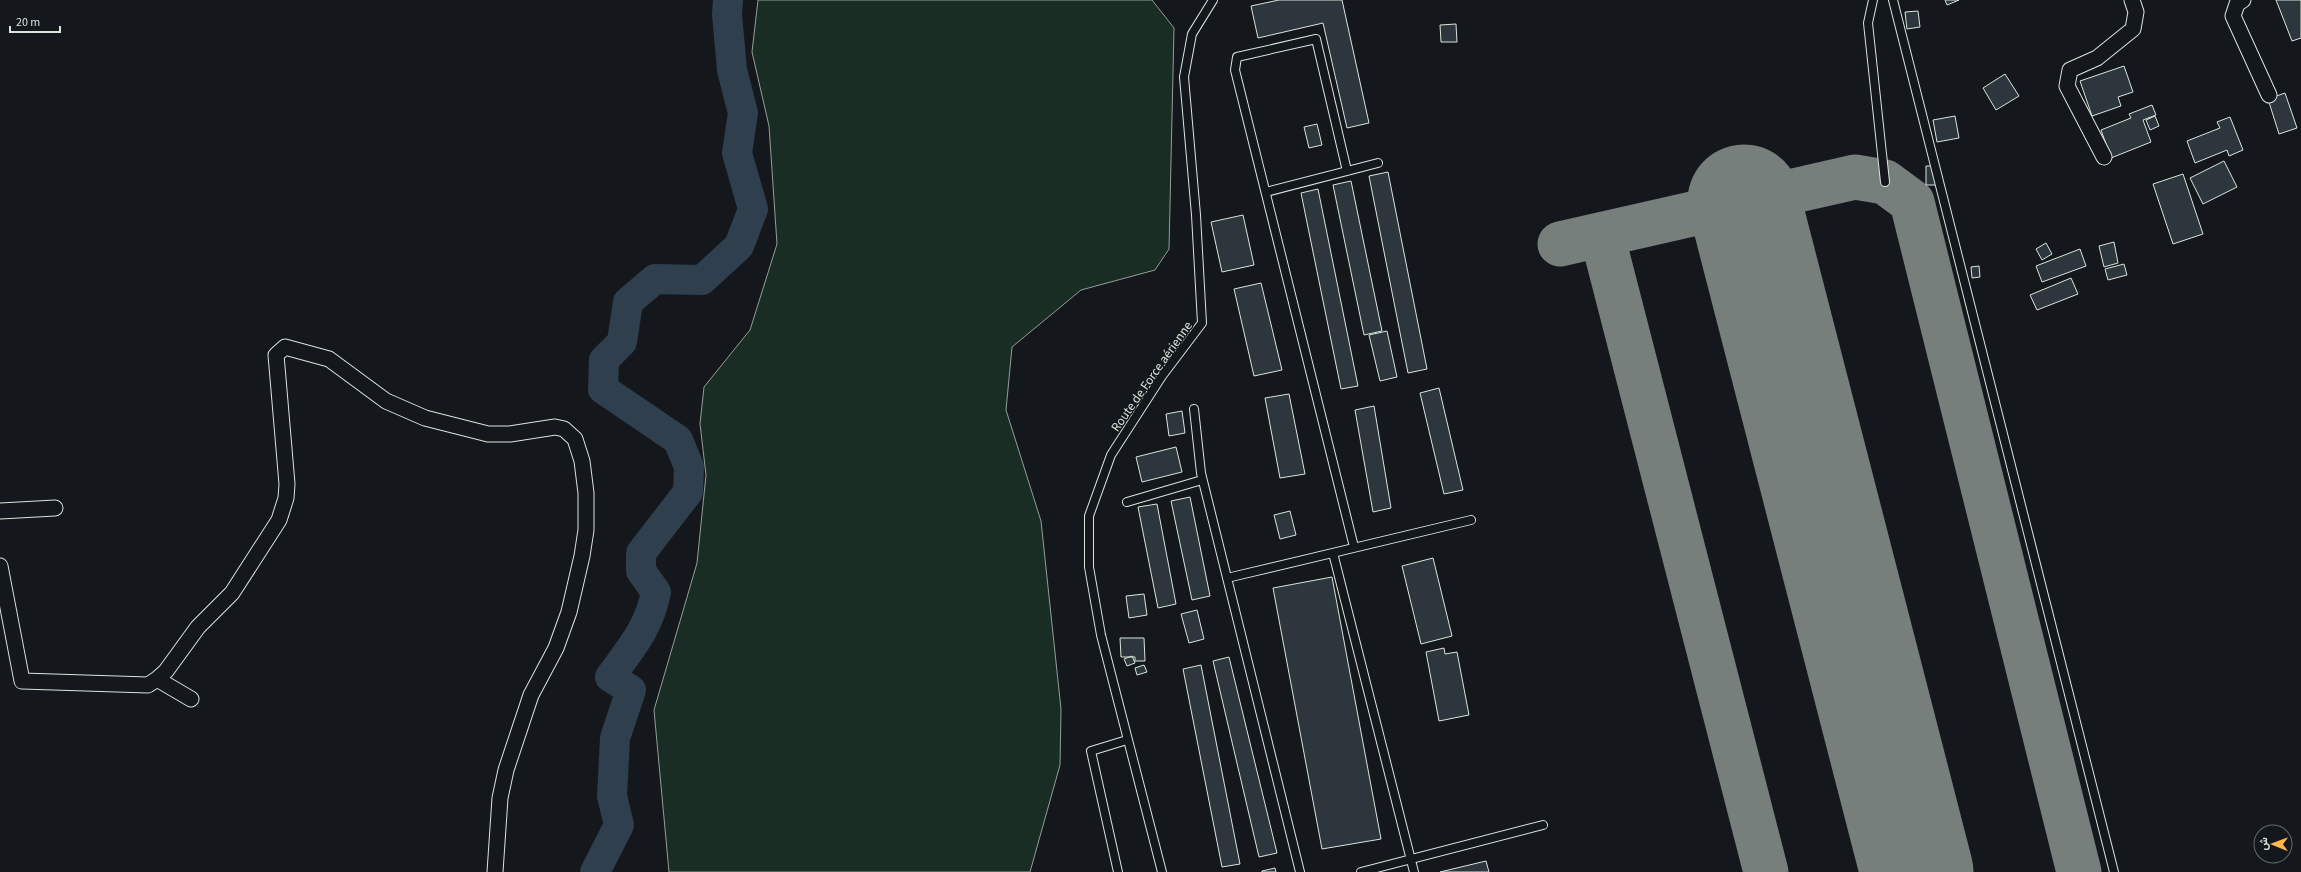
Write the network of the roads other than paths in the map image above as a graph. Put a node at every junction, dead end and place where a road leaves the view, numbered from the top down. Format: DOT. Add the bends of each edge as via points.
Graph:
graph roads {
  1 [pos="1213,0"];
  2 [pos="1873,0"];
  3 [pos="1894,0"];
  4 [pos="2132,0"];
  5 [pos="2243,0"];
  6 [pos="2269,96"];
  7 [pos="2104,157"];
  8 [pos="1378,162"];
  9 [pos="1347,171"];
  10 [pos="1885,182"];
  11 [pos="1266,192"];
  12 [pos="1194,409"];
  13 [pos="1202,480"];
  14 [pos="1127,502"];
  15 [pos="55,508"];
  16 [pos="0,510"];
  17 [pos="1471,520"];
  18 [pos="1354,547"];
  19 [pos="1333,552"];
  20 [pos="0,566"];
  21 [pos="1227,578"];
  22 [pos="157,679"];
  23 [pos="191,699"];
  24 [pos="1127,740"];
  25 [pos="1543,825"];
  26 [pos="1411,859"];
  27 [pos="494,872"];
  28 [pos="1118,872"];
  29 [pos="1162,872"];
  30 [pos="1300,872"];
  31 [pos="1361,872"];
  32 [pos="1414,872"];
  33 [pos="2114,872"];
  1 -- 24 [label="lane, Route de Force aérienne" via="1192,34 1184,77 1202,323 1162,376 1111,455 1089,516 1089,566 1114,692"];
  2 -- 10 [label="lane" via="1868,23"];
  3 -- 33 [label="lane"];
  4 -- 7 [label="street" via="2136,12 2134,29 2097,58 2070,70 2067,78 2067,86"];
  5 -- 6 [label="street" via="2238,4 2233,16"];
  8 -- 9 [label="lane"];
  9 -- 11 [label="lane"];
  9 -- 11 [label="lane" via="1316,39 1237,56 1235,70"];
  11 -- 18 [label="lane"];
  12 -- 13 [label="lane"];
  13 -- 14 [label="lane"];
  13 -- 21 [label="lane"];
  15 -- 16 [label="street"];
  17 -- 18 [label="lane"];
  18 -- 19 [label="lane"];
  19 -- 21 [label="lane"];
  19 -- 26 [label="lane"];
  20 -- 22 [label="street" via="22,681 148,685"];
  21 -- 30 [label="lane"];
  22 -- 23 [label="street"];
  22 -- 27 [label="street" via="166,671 198,627 232,593 283,511 287,484 276,355 286,347 330,359 386,401 425,418 488,434 510,434 555,427 564,429 575,439 582,461 586,493 586,530 582,556 569,612 556,648 531,695 506,770 500,798"];
  24 -- 28 [label="lane" via="1091,751"];
  24 -- 29 [label="lane, Route de Force aérienne"];
  25 -- 26 [label="lane"];
  26 -- 31 [label="lane"];
  26 -- 32 [label="lane"];
}
